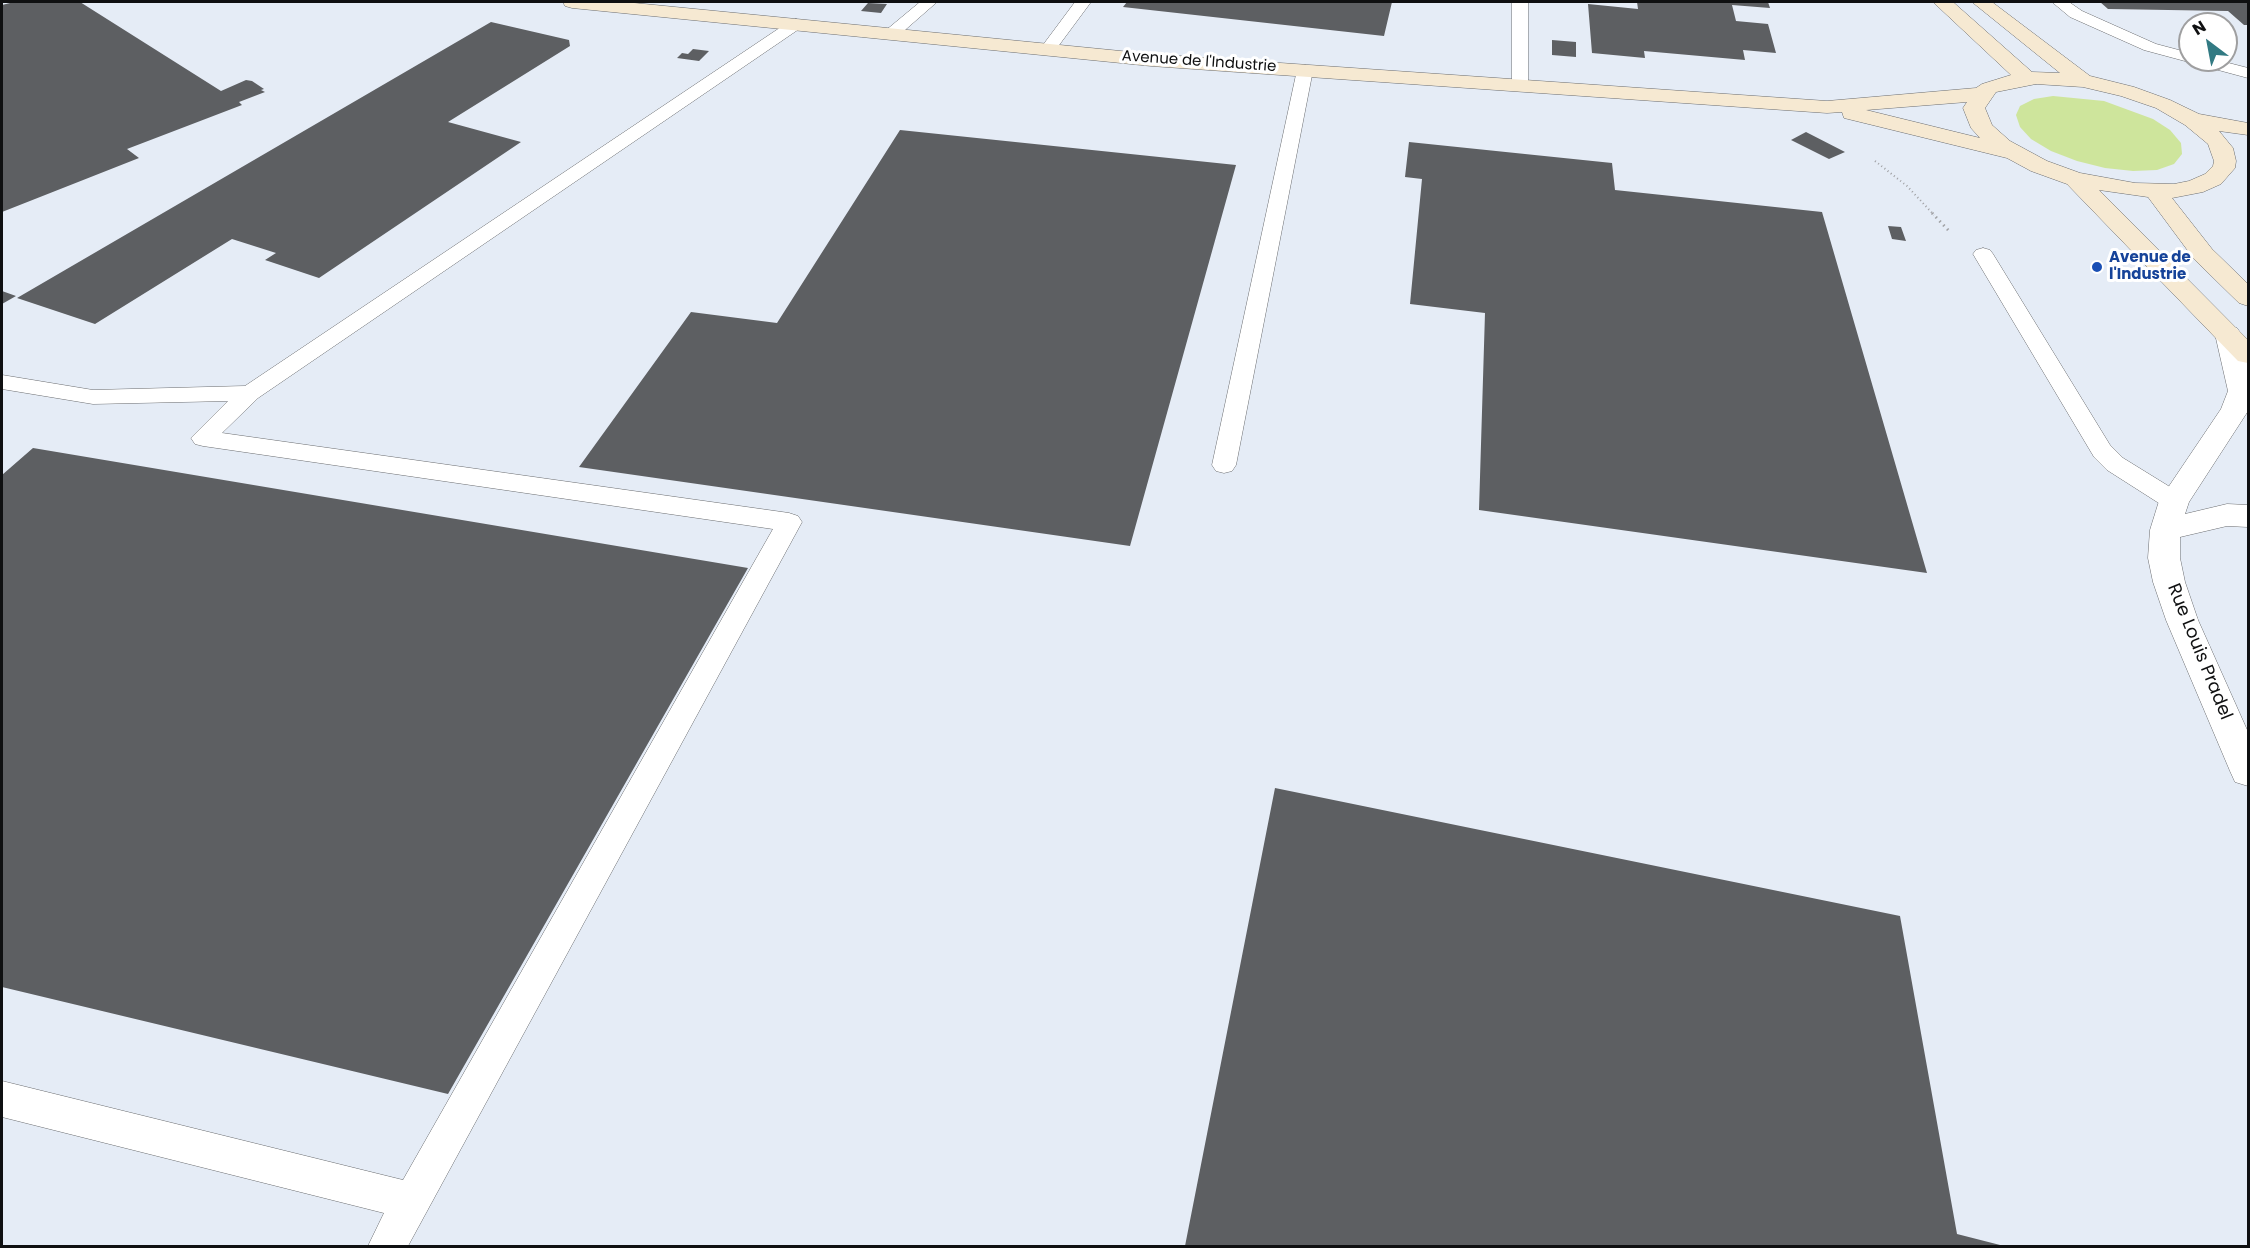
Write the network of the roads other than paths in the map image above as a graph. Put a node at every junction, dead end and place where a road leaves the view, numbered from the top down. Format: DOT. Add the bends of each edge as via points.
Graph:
graph roads {
  1 [pos="572,2"];
  2 [pos="929,2"];
  3 [pos="1083,2"];
  4 [pos="1520,2"];
  5 [pos="1942,2"];
  6 [pos="1981,2"];
  7 [pos="2060,2"];
  8 [pos="796,24"];
  9 [pos="891,34"];
  10 [pos="1048,49"];
  11 [pos="2178,55"];
  12 [pos="1305,70"];
  13 [pos="2027,79"];
  14 [pos="2083,81"];
  15 [pos="1520,85"];
  16 [pos="1982,94"];
  17 [pos="1827,107"];
  18 [pos="2193,120"];
  19 [pos="2248,129"];
  20 [pos="2012,152"];
  21 [pos="2225,161"];
  22 [pos="2248,164"];
  23 [pos="2075,179"];
  24 [pos="2156,191"];
  25 [pos="1983,254"];
  26 [pos="2248,298"];
  27 [pos="2228,334"];
  28 [pos="2248,355"];
  29 [pos="2,382"];
  30 [pos="250,393"];
  31 [pos="1224,465"];
  32 [pos="2170,516"];
  33 [pos="2248,516"];
  34 [pos="2248,771"];
  35 [pos="2,1099"];
  36 [pos="412,1201"];
  37 [pos="387,1246"];
  1 -- 8 [label="street, Avenue de l'Industrie"];
  2 -- 9 [label="lane"];
  3 -- 10 [label="lane"];
  4 -- 15 [label="lane"];
  5 -- 13 [label="street"];
  6 -- 14 [label="street"];
  7 -- 11 [label="lane" via="2076,14 2150,47"];
  8 -- 9 [label="street, Avenue de l'Industrie"];
  8 -- 30 [label="lane"];
  9 -- 10 [label="street, Avenue de l'Industrie"];
  10 -- 12 [label="street, Avenue de l'Industrie"];
  12 -- 15 [label="street, Avenue de l'Industrie"];
  12 -- 31 [label="lane"];
  13 -- 14 [label="street, Avenue de l'Industrie"];
  13 -- 16 [label="street, Avenue de l'Industrie" via="2001,84"];
  14 -- 18 [label="street" via="2148,98"];
  15 -- 17 [label="street, Avenue de l'Industrie"];
  16 -- 17 [label="street, Avenue de l'Industrie"];
  16 -- 20 [label="street" via="1974,108 1977,120 1986,133"];
  17 -- 20 [label="street, Avenue de l'Industrie"];
  18 -- 19 [label="street"];
  18 -- 21 [label="street" via="2217,140"];
  20 -- 23 [label="street"];
  21 -- 22 [label="street"];
  21 -- 24 [label="street" via="2224,168 2206,183"];
  23 -- 24 [label="street"];
  23 -- 27 [label="street"];
  24 -- 26 [label="street" via="2202,254"];
  25 -- 32 [label="lane" via="2102,451"];
  27 -- 28 [label="street"];
  27 -- 32 [label="street" via="2242,392"];
  29 -- 30 [label="lane" via="93,397"];
  30 -- 36 [label="lane" via="203,438 789,522"];
  32 -- 33 [label="street"];
  32 -- 34 [label="street, Rue Louis Pradel" via="2164,558 2169,582"];
  35 -- 36 [label="lane"];
  36 -- 37 [label="lane"];
}
